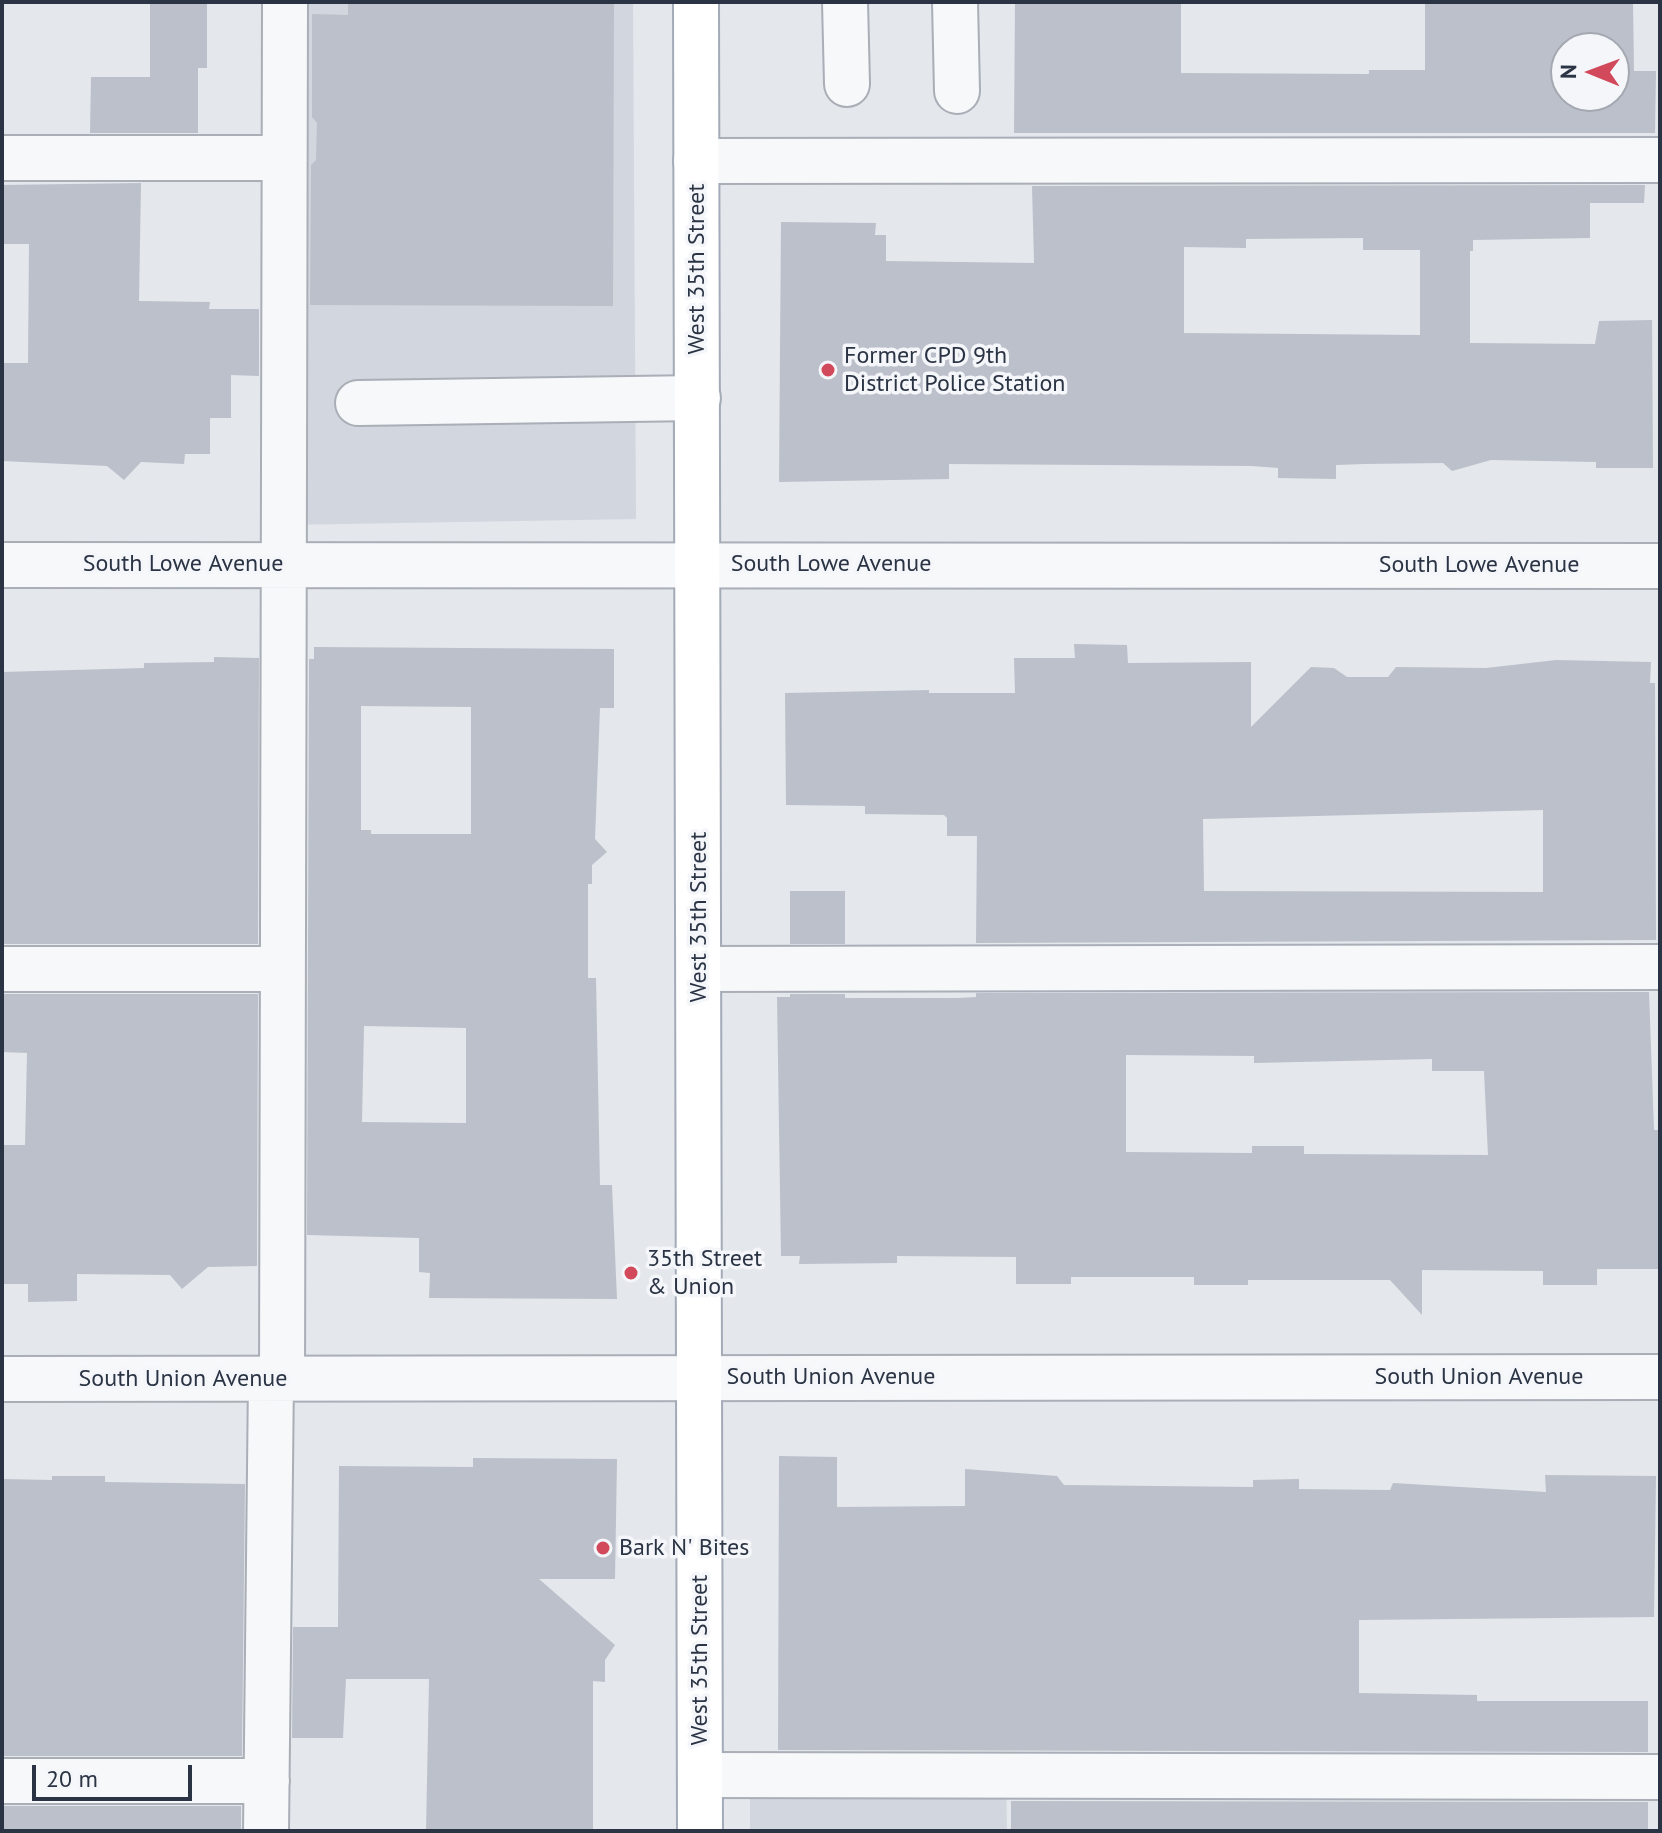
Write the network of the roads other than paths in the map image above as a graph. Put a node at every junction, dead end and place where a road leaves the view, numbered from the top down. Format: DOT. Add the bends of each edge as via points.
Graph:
graph roads {
  1 [pos="285,2"];
  2 [pos="696,2"];
  3 [pos="845,2"];
  4 [pos="955,2"];
  5 [pos="847,84"];
  6 [pos="957,91"];
  7 [pos="2,158"];
  8 [pos="284,158"];
  9 [pos="1660,160"];
  10 [pos="696,161"];
  11 [pos="698,398"];
  12 [pos="358,403"];
  13 [pos="698,563"];
  14 [pos="283,564"];
  15 [pos="2,565"];
  16 [pos="1660,566"];
  17 [pos="1660,967"];
  18 [pos="2,969"];
  19 [pos="282,969"];
  20 [pos="699,969"];
  21 [pos="1660,1377"];
  22 [pos="276,1378"];
  23 [pos="701,1378"];
  24 [pos="2,1379"];
  25 [pos="700,1775"];
  26 [pos="1660,1777"];
  27 [pos="2,1781"];
  28 [pos="267,1781"];
  29 [pos="266,1831"];
  30 [pos="700,1831"];
  1 -- 8 [label="street"];
  2 -- 10 [label="main road, West 35th Street"];
  3 -- 5 [label="street"];
  4 -- 6 [label="street"];
  7 -- 8 [label="street"];
  8 -- 14 [label="street"];
  9 -- 10 [label="street"];
  10 -- 11 [label="main road, West 35th Street"];
  11 -- 12 [label="street"];
  11 -- 13 [label="main road, West 35th Street"];
  13 -- 14 [label="street, South Lowe Avenue"];
  13 -- 16 [label="street, South Lowe Avenue"];
  13 -- 20 [label="main road, West 35th Street"];
  14 -- 15 [label="street, South Lowe Avenue"];
  14 -- 19 [label="street"];
  17 -- 20 [label="street"];
  18 -- 19 [label="street"];
  19 -- 22 [label="street"];
  20 -- 23 [label="main road, West 35th Street"];
  21 -- 23 [label="street, South Union Avenue"];
  22 -- 23 [label="street, South Union Avenue"];
  22 -- 24 [label="street, South Union Avenue"];
  22 -- 28 [label="street"];
  23 -- 25 [label="main road, West 35th Street"];
  25 -- 26 [label="street"];
  25 -- 30 [label="main road, West 35th Street"];
  27 -- 28 [label="street"];
  28 -- 29 [label="street"];
}
